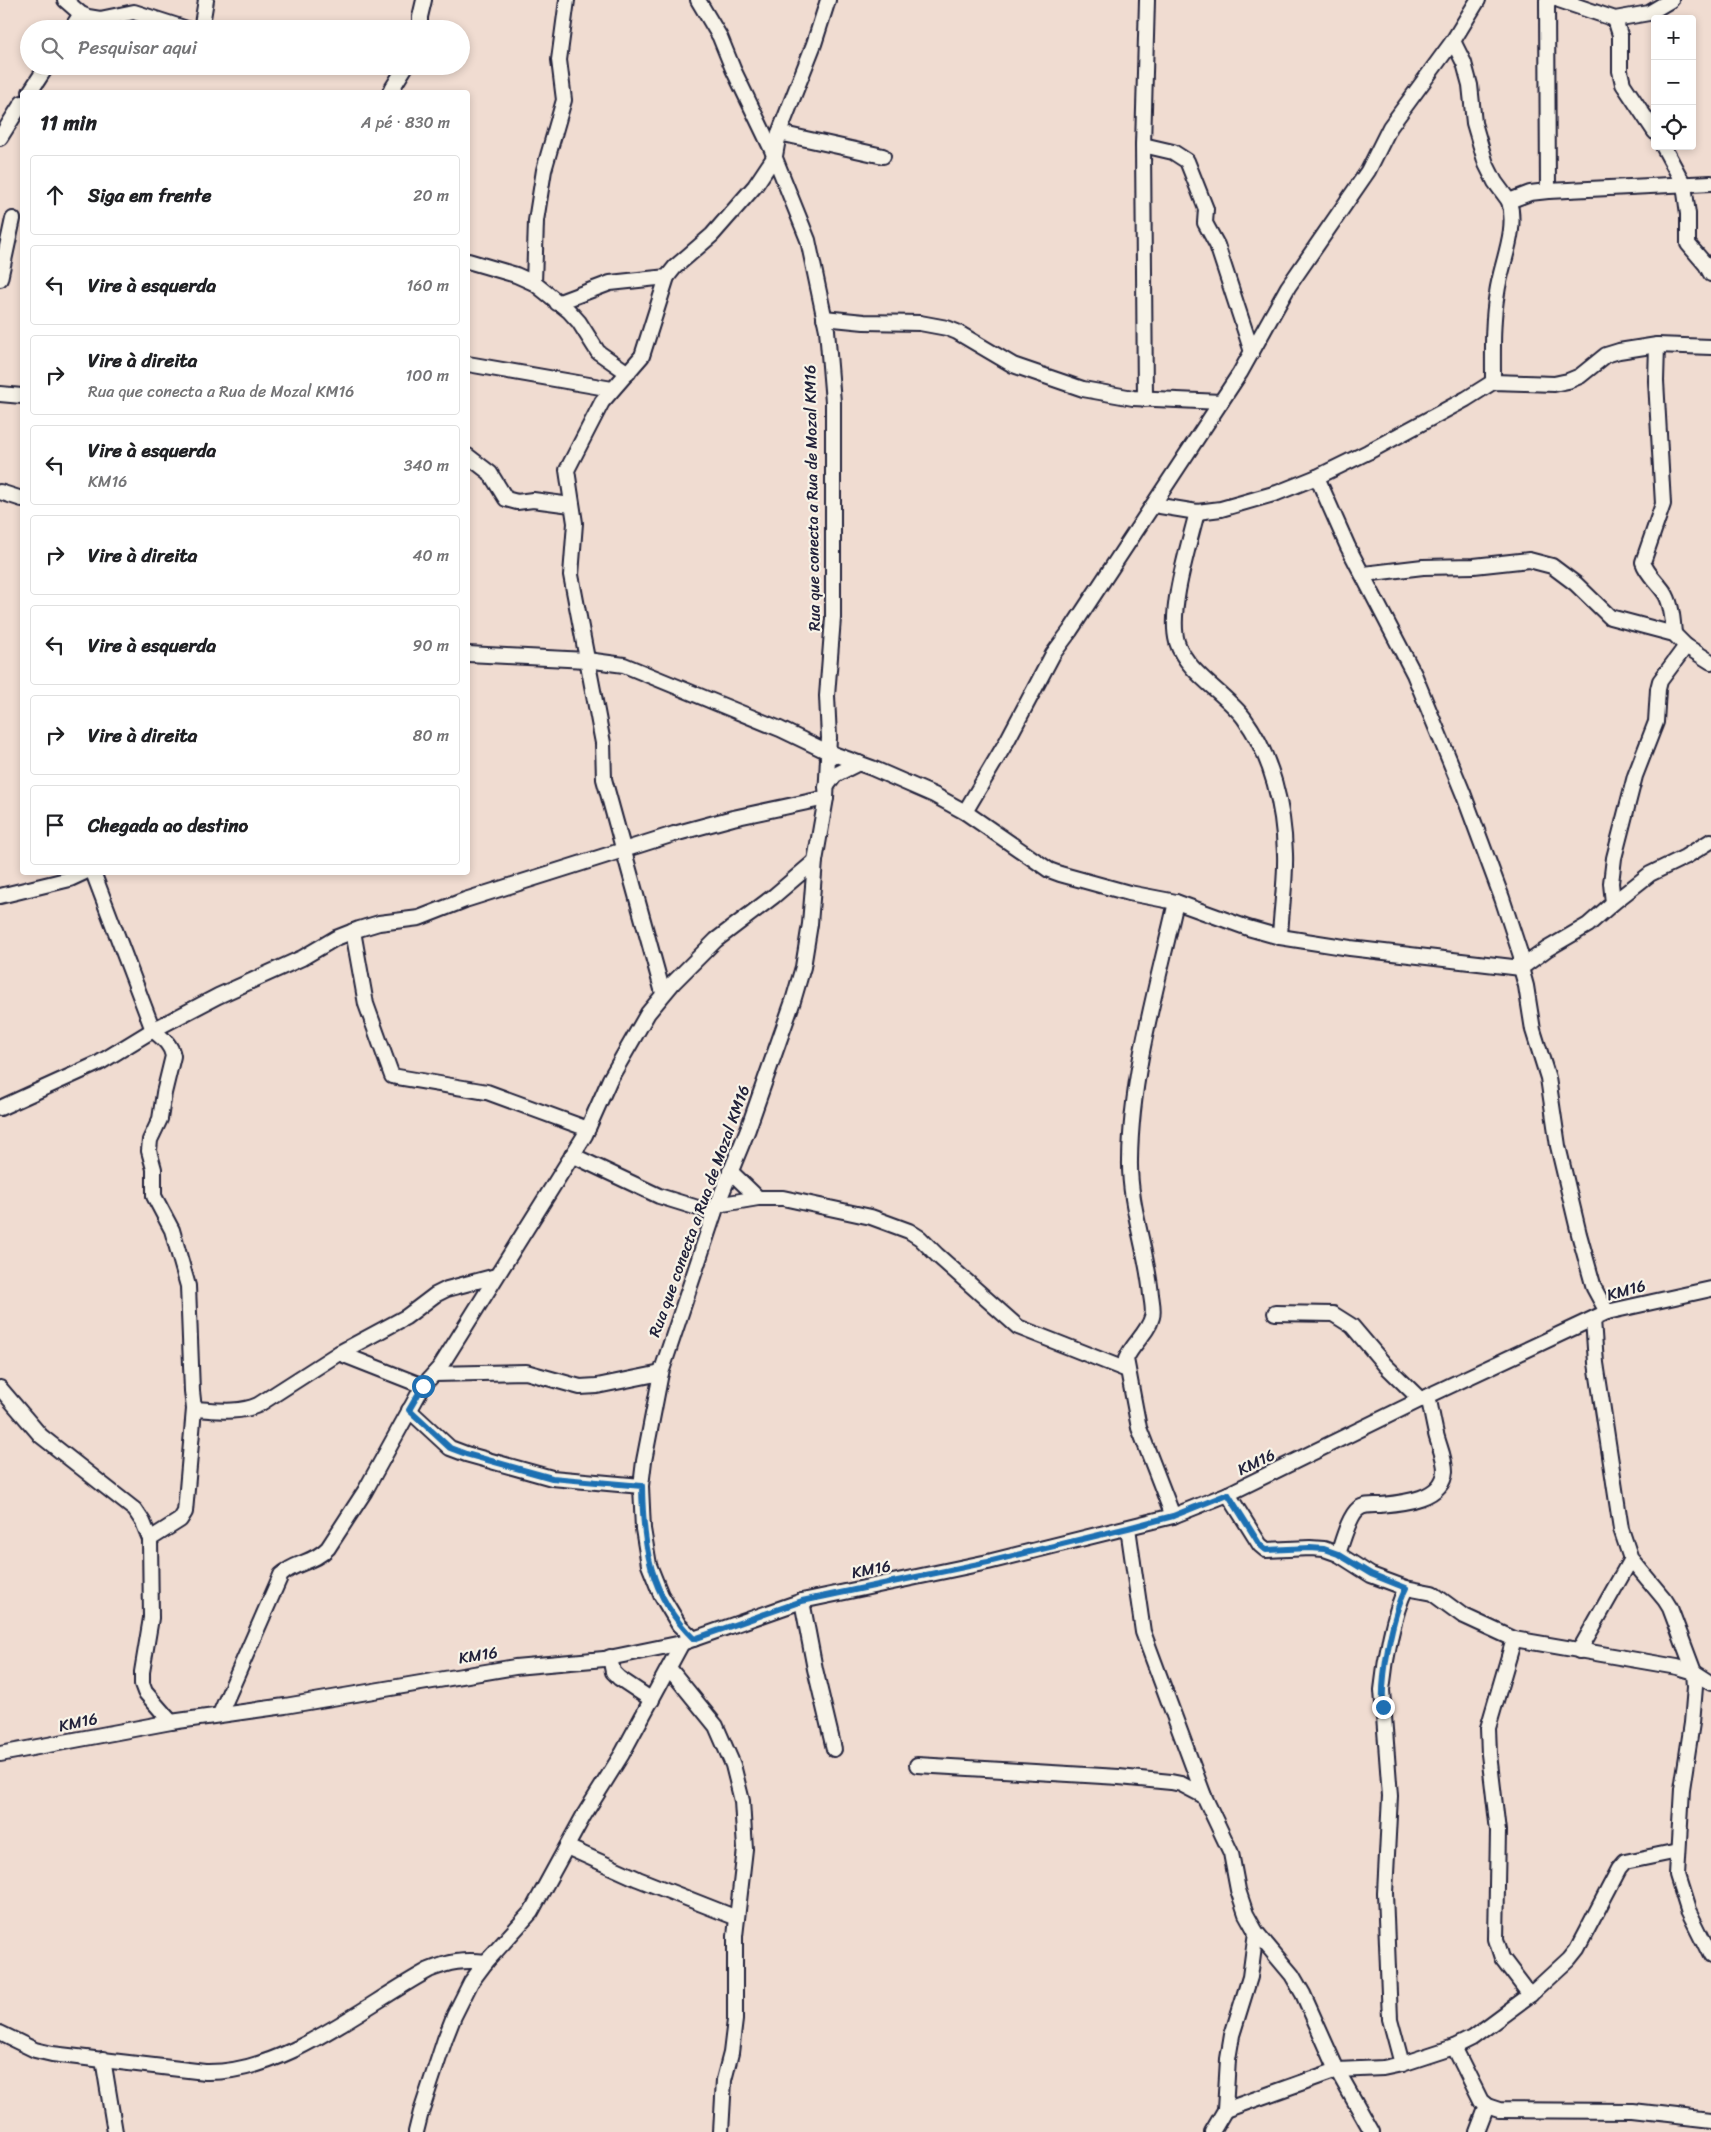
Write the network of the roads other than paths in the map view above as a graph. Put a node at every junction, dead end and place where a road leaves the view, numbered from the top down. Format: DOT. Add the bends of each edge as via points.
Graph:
graph roads {
  1 [pos="65,0"];
  2 [pos="206,0"];
  3 [pos="424,0"];
  4 [pos="567,0"];
  5 [pos="698,0"];
  6 [pos="828,0"];
  7 [pos="1147,0"];
  8 [pos="1478,0"];
  9 [pos="1547,0"];
  10 [pos="1559,0"];
  11 [pos="1671,0"];
  12 [pos="81,14"];
  13 [pos="1616,19"];
  14 [pos="77,20"];
  15 [pos="159,20"];
  16 [pos="203,20"];
  17 [pos="420,20"];
  18 [pos="1453,41"];
  19 [pos="41,75"];
  20 [pos="400,75"];
  21 [pos="31,90"];
  22 [pos="391,90"];
  23 [pos="20,106"];
  24 [pos="1651,126"];
  25 [pos="780,133"];
  26 [pos="0,138"];
  27 [pos="1143,144"];
  28 [pos="1665,150"];
  29 [pos="775,156"];
  30 [pos="883,156"];
  31 [pos="1711,183"];
  32 [pos="1684,185"];
  33 [pos="1548,191"];
  34 [pos="1509,201"];
  35 [pos="12,218"];
  36 [pos="470,262"];
  37 [pos="1711,274"];
  38 [pos="667,277"];
  39 [pos="0,279"];
  40 [pos="534,283"];
  41 [pos="557,303"];
  42 [pos="824,318"];
  43 [pos="1657,345"];
  44 [pos="1711,347"];
  45 [pos="1252,352"];
  46 [pos="470,364"];
  47 [pos="628,373"];
  48 [pos="1493,382"];
  49 [pos="612,389"];
  50 [pos="0,394"];
  51 [pos="20,396"];
  52 [pos="1145,398"];
  53 [pos="1221,402"];
  54 [pos="470,458"];
  55 [pos="1317,477"];
  56 [pos="0,492"];
  57 [pos="20,498"];
  58 [pos="571,505"];
  59 [pos="1154,505"];
  60 [pos="1197,512"];
  61 [pos="1364,574"];
  62 [pos="1674,634"];
  63 [pos="1686,646"];
  64 [pos="470,654"];
  65 [pos="587,660"];
  66 [pos="1711,662"];
  67 [pos="828,752"];
  68 [pos="859,763"];
  69 [pos="826,792"];
  70 [pos="965,812"];
  71 [pos="1711,841"];
  72 [pos="624,850"];
  73 [pos="815,861"];
  74 [pos="79,875"];
  75 [pos="94,875"];
  76 [pos="0,896"];
  77 [pos="1176,902"];
  78 [pos="1613,903"];
  79 [pos="353,931"];
  80 [pos="1280,938"];
  81 [pos="1521,968"];
  82 [pos="663,993"];
  83 [pos="153,1030"];
  84 [pos="0,1108"];
  85 [pos="588,1129"];
  86 [pos="572,1155"];
  87 [pos="730,1171"];
  88 [pos="758,1198"];
  89 [pos="716,1209"];
  90 [pos="496,1276"];
  91 [pos="1711,1289"];
  92 [pos="1607,1312"];
  93 [pos="1275,1313"];
  94 [pos="1593,1319"];
  95 [pos="339,1353"];
  96 [pos="1127,1370"];
  97 [pos="661,1373"];
  98 [pos="434,1374"];
  99 [pos="423,1386"];
  100 [pos="0,1388"];
  101 [pos="1425,1398"];
  102 [pos="194,1409"];
  103 [pos="409,1410"];
  104 [pos="642,1486"];
  105 [pos="1228,1494"];
  106 [pos="1173,1516"];
  107 [pos="1128,1528"];
  108 [pos="150,1539"];
  109 [pos="1338,1554"];
  110 [pos="1631,1559"];
  111 [pos="1406,1588"];
  112 [pos="802,1601"];
  113 [pos="1514,1639"];
  114 [pos="688,1641"];
  115 [pos="1579,1651"];
  116 [pos="610,1657"];
  117 [pos="669,1668"];
  118 [pos="1705,1677"];
  119 [pos="652,1700"];
  120 [pos="220,1714"];
  121 [pos="170,1722"];
  122 [pos="834,1749"];
  123 [pos="0,1754"];
  124 [pos="918,1765"];
  125 [pos="1204,1796"];
  126 [pos="568,1847"];
  127 [pos="1678,1851"];
  128 [pos="737,1918"];
  129 [pos="1256,1932"];
  130 [pos="1711,1956"];
  131 [pos="486,1962"];
  132 [pos="1530,1995"];
  133 [pos="0,2032"];
  134 [pos="1454,2047"];
  135 [pos="103,2059"];
  136 [pos="1402,2064"];
  137 [pos="1337,2070"];
  138 [pos="1487,2106"];
  139 [pos="1225,2110"];
  140 [pos="1711,2120"];
  141 [pos="116,2132"];
  142 [pos="416,2132"];
  143 [pos="721,2132"];
  144 [pos="1212,2132"];
  145 [pos="1372,2132"];
  146 [pos="1477,2132"];
  1 -- 12 [label="street"];
  2 -- 16 [label="street"];
  3 -- 17 [label="street"];
  4 -- 40 [label="street" via="558,60 564,100 544,170 536,221"];
  5 -- 29 [label="street, Rua que conecta a Rua de Mozal KM16" via="720,37"];
  6 -- 25 [label="street"];
  7 -- 27 [label="street"];
  8 -- 18 [label="street"];
  9 -- 33 [label="street"];
  10 -- 13 [label="street"];
  11 -- 13 [label="street" via="1649,13"];
  12 -- 14 [label="street"];
  12 -- 15 [label="street" via="100,18 134,12"];
  13 -- 24 [label="street" via="1624,84"];
  18 -- 34 [label="street" via="1470,85 1474,123 1486,164"];
  18 -- 45 [label="street" via="1390,127 1368,171 1288,288"];
  19 -- 21 [label="street"];
  20 -- 22 [label="street"];
  23 -- 26 [label="street"];
  25 -- 29 [label="street"];
  25 -- 30 [label="street"];
  27 -- 45 [label="street" via="1173,152 1188,161 1206,209 1205,222 1216,245"];
  27 -- 52 [label="street"];
  28 -- 32 [label="street"];
  29 -- 38 [label="street" via="712,236"];
  29 -- 42 [label="street, Rua que conecta a Rua de Mozal KM16" via="808,240"];
  31 -- 32 [label="street"];
  32 -- 33 [label="street"];
  32 -- 37 [label="street" via="1688,244"];
  33 -- 34 [label="street" via="1530,193"];
  34 -- 48 [label="street" via="1512,222 1497,292"];
  35 -- 39 [label="street"];
  36 -- 40 [label="street"];
  38 -- 41 [label="street" via="610,284"];
  38 -- 47 [label="street" via="642,356"];
  40 -- 41 [label="street"];
  41 -- 47 [label="street" via="579,322 598,352"];
  42 -- 52 [label="street" via="920,323 946,328 1013,364 1083,389"];
  42 -- 67 [label="street, Rua que conecta a Rua de Mozal KM16" via="833,402 833,618"];
  43 -- 44 [label="street"];
  43 -- 48 [label="street" via="1606,355 1568,382 1539,385"];
  43 -- 62 [label="street" via="1663,504 1643,562 1644,568 1666,596"];
  45 -- 53 [label="street"];
  46 -- 49 [label="street"];
  47 -- 49 [label="street"];
  48 -- 55 [label="street"];
  49 -- 58 [label="street" via="566,470"];
  50 -- 51 [label="street"];
  52 -- 53 [label="street"];
  53 -- 59 [label="street"];
  54 -- 58 [label="street" via="490,473 506,499"];
  55 -- 60 [label="street" via="1277,493 1221,509"];
  55 -- 61 [label="street" via="1348,547"];
  56 -- 57 [label="street"];
  58 -- 65 [label="street" via="576,523 571,575"];
  59 -- 60 [label="street"];
  59 -- 70 [label="street" via="1053,654 1007,742"];
  60 -- 80 [label="street" via="1175,616 1177,640 1192,666 1244,718 1262,748 1282,818 1286,856"];
  61 -- 62 [label="street" via="1529,560 1552,566 1610,617"];
  61 -- 81 [label="street" via="1414,674 1459,783 1502,898 1521,956"];
  62 -- 63 [label="street"];
  63 -- 66 [label="street"];
  63 -- 78 [label="street" via="1660,681 1656,722 1635,776 1614,858"];
  64 -- 65 [label="street"];
  65 -- 67 [label="street" via="624,665"];
  65 -- 72 [label="street" via="603,743 607,795"];
  67 -- 68 [label="street"];
  67 -- 69 [label="street, Rua que conecta a Rua de Mozal KM16"];
  68 -- 69 [label="street" via="836,775"];
  68 -- 70 [label="street"];
  69 -- 72 [label="street"];
  69 -- 73 [label="street, Rua que conecta a Rua de Mozal KM16"];
  70 -- 77 [label="street" via="1049,870 1129,893"];
  71 -- 78 [label="street" via="1650,874"];
  72 -- 79 [label="street" via="465,900 419,918"];
  72 -- 82 [label="street"];
  73 -- 82 [label="street" via="716,940"];
  73 -- 87 [label="street, Rua que conecta a Rua de Mozal KM16" via="803,967 748,1129"];
  74 -- 76 [label="street"];
  75 -- 83 [label="street"];
  77 -- 80 [label="street"];
  77 -- 96 [label="street" via="1140,1059 1132,1118 1132,1196 1150,1278 1153,1315 1130,1350 1126,1359"];
  78 -- 81 [label="street" via="1588,925"];
  79 -- 83 [label="street"];
  79 -- 85 [label="street" via="366,1004 392,1076 487,1092"];
  80 -- 81 [label="street"];
  81 -- 92 [label="street" via="1533,1030 1548,1078 1558,1146 1572,1208 1594,1288"];
  82 -- 85 [label="street" via="610,1079"];
  83 -- 84 [label="street" via="99,1063"];
  83 -- 102 [label="street" via="166,1041 173,1056 149,1155 154,1169 154,1196 172,1230 188,1286"];
  85 -- 86 [label="street"];
  86 -- 89 [label="street" via="659,1196"];
  86 -- 90 [label="street"];
  87 -- 88 [label="street"];
  87 -- 89 [label="street, Rua que conecta a Rua de Mozal KM16"];
  88 -- 89 [label="street"];
  88 -- 96 [label="street" via="783,1198 852,1212 909,1231 1018,1326"];
  89 -- 97 [label="street, Rua que conecta a Rua de Mozal KM16"];
  90 -- 95 [label="street" via="435,1295 406,1317"];
  90 -- 98 [label="street"];
  91 -- 92 [label="street, KM16"];
  92 -- 94 [label="street, KM16"];
  93 -- 101 [label="street" via="1333,1314 1352,1326 1385,1365"];
  94 -- 101 [label="street, KM16"];
  94 -- 110 [label="street" via="1616,1503"];
  95 -- 99 [label="street"];
  95 -- 102 [label="street" via="258,1405 245,1410"];
  96 -- 106 [label="street" via="1139,1428"];
  97 -- 98 [label="street" via="580,1387 526,1372"];
  97 -- 104 [label="street, Rua que conecta a Rua de Mozal KM16"];
  98 -- 99 [label="street"];
  99 -- 103 [label="street"];
  100 -- 108 [label="street" via="41,1436 135,1510"];
  101 -- 105 [label="street, KM16"];
  101 -- 109 [label="street" via="1443,1456 1445,1472 1441,1482 1435,1492 1414,1500 1367,1505 1358,1510"];
  102 -- 108 [label="street" via="185,1512 180,1520"];
  103 -- 104 [label="street" via="450,1448 466,1454 552,1478"];
  103 -- 120 [label="street" via="365,1491 328,1548 320,1557 287,1569 281,1575"];
  104 -- 114 [label="street, Rua que conecta a Rua de Mozal KM16" via="642,1529 650,1565 661,1595"];
  105 -- 106 [label="street, KM16"];
  105 -- 109 [label="street" via="1266,1550 1310,1548"];
  106 -- 107 [label="street, KM16"];
  107 -- 112 [label="street, KM16" via="988,1562"];
  107 -- 125 [label="street" via="1142,1632"];
  108 -- 121 [label="street" via="151,1618 142,1684"];
  109 -- 111 [label="street" via="1371,1574"];
  110 -- 115 [label="street"];
  110 -- 118 [label="street" via="1665,1600"];
  111 -- 113 [label="street" via="1432,1593 1462,1615"];
  111 -- 136 [label="street" via="1400,1601 1382,1690 1390,1796 1385,1893 1390,2019"];
  112 -- 114 [label="street, KM16"];
  112 -- 122 [label="street"];
  113 -- 115 [label="street"];
  113 -- 132 [label="street" via="1488,1728 1498,1831 1496,1939 1502,1958"];
  114 -- 116 [label="street, KM16"];
  114 -- 117 [label="street"];
  115 -- 118 [label="street" via="1677,1667"];
  116 -- 119 [label="street" via="613,1672"];
  116 -- 120 [label="street, KM16" via="515,1667"];
  117 -- 119 [label="street"];
  117 -- 128 [label="street" via="716,1726 733,1765 742,1801 745,1832"];
  118 -- 127 [label="street" via="1694,1706 1682,1789"];
  119 -- 126 [label="street"];
  120 -- 121 [label="street, KM16"];
  121 -- 123 [label="street, KM16"];
  124 -- 125 [label="street" via="1171,1782"];
  125 -- 129 [label="street" via="1231,1853 1238,1890"];
  126 -- 128 [label="street"];
  126 -- 131 [label="street" via="531,1912"];
  127 -- 130 [label="street" via="1679,1884"];
  127 -- 132 [label="street" via="1625,1862 1577,1949"];
  128 -- 143 [label="street" via="734,2020 724,2080"];
  129 -- 137 [label="street" via="1292,1975"];
  129 -- 139 [label="street" via="1250,1977 1229,2053"];
  131 -- 135 [label="street" via="455,1961 429,1970 282,2056 224,2072"];
  131 -- 142 [label="street" via="471,1982 454,2016"];
  132 -- 134 [label="street" via="1472,2038"];
  133 -- 135 [label="street" via="35,2050"];
  134 -- 136 [label="street"];
  134 -- 138 [label="street" via="1472,2085"];
  135 -- 141 [label="street"];
  136 -- 137 [label="street"];
  137 -- 139 [label="street"];
  137 -- 145 [label="street"];
  138 -- 140 [label="street" via="1499,2110 1632,2111"];
  138 -- 146 [label="street"];
  139 -- 144 [label="street"];
}
